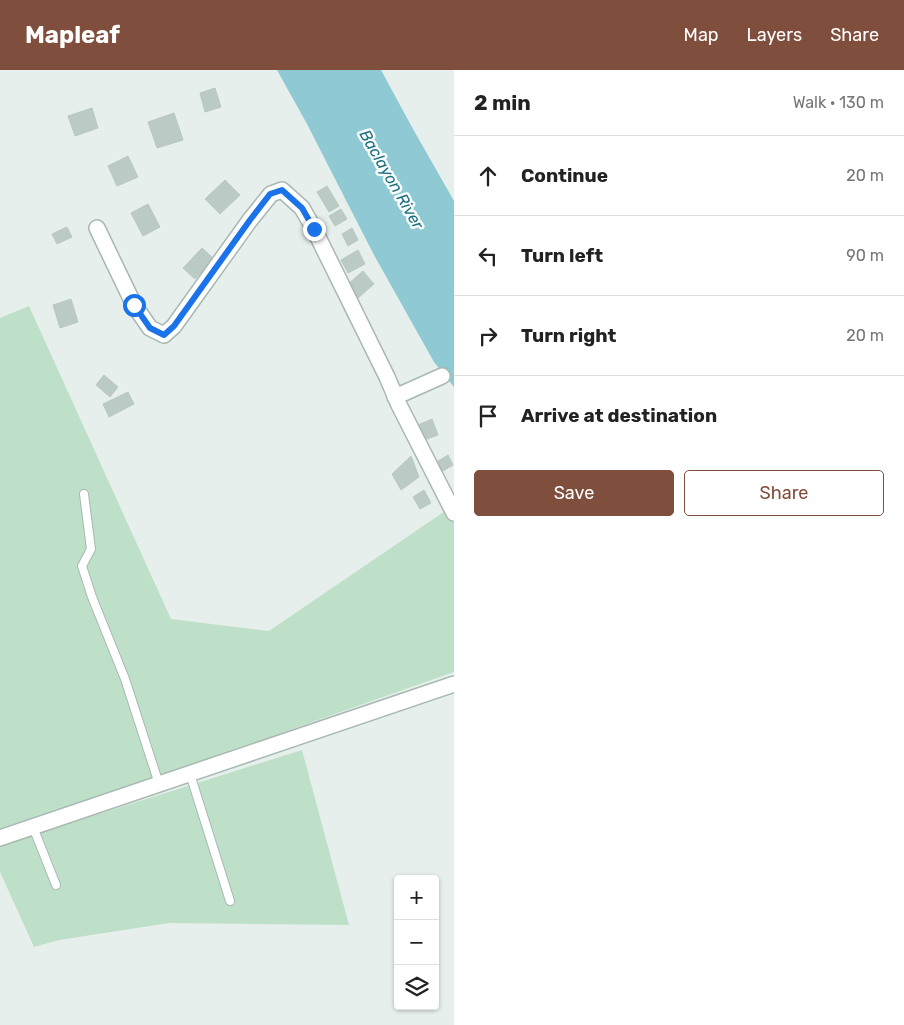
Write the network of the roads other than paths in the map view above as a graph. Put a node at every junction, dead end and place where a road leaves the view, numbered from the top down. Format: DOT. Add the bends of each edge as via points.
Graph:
graph roads {
  1 [pos="97,228"];
  2 [pos="442,376"];
  3 [pos="396,397"];
  4 [pos="84,494"];
  5 [pos="454,513"];
  6 [pos="454,684"];
  7 [pos="190,774"];
  8 [pos="159,784"];
  9 [pos="32,827"];
  10 [pos="0,838"];
  11 [pos="56,885"];
  12 [pos="230,901"];
  1 -- 3 [label="street" via="134,305 150,328 164,335 174,326 270,194 282,190 302,208 314,229"];
  2 -- 3 [label="street"];
  3 -- 5 [label="street"];
  4 -- 8 [label="lane" via="92,549 82,566"];
  6 -- 7 [label="street"];
  7 -- 8 [label="street"];
  7 -- 12 [label="lane"];
  8 -- 9 [label="street"];
  9 -- 10 [label="street"];
  9 -- 11 [label="lane"];
}
